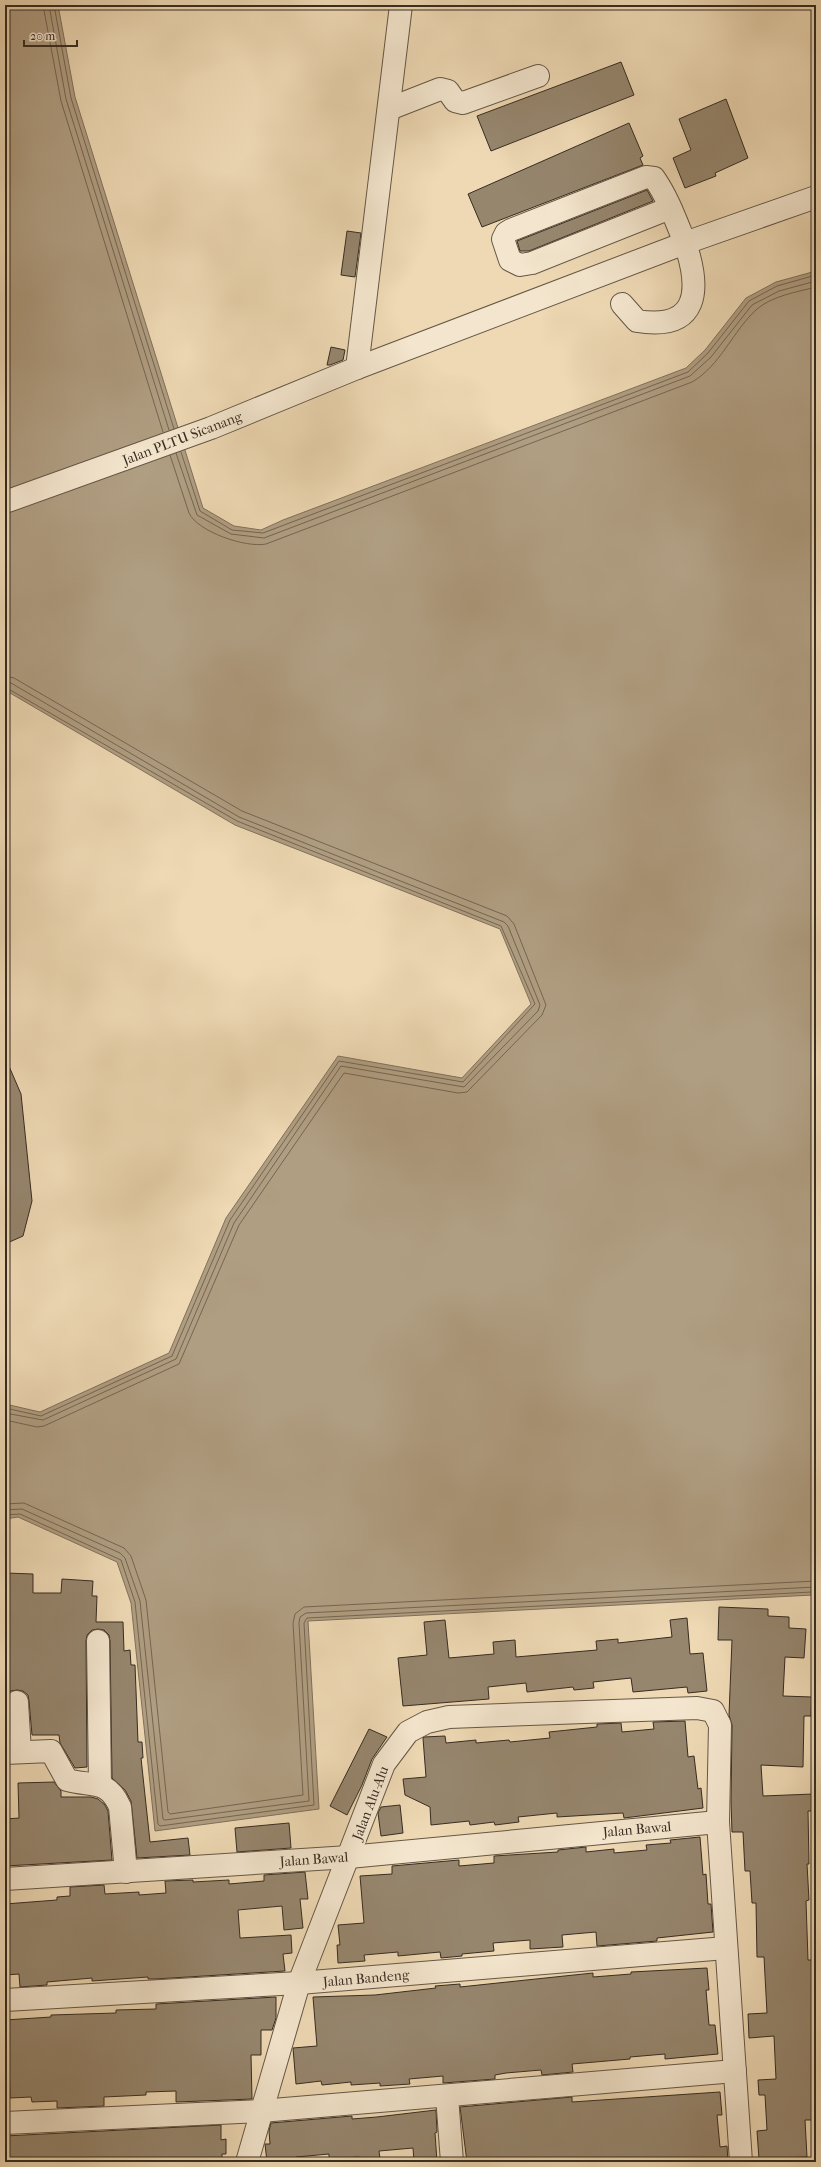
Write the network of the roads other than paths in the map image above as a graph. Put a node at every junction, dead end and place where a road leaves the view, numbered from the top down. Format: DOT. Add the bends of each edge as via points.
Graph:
graph roads {
  1 [pos="401,5"];
  2 [pos="538,76"];
  3 [pos="389,109"];
  4 [pos="816,197"];
  5 [pos="670,208"];
  6 [pos="685,243"];
  7 [pos="622,304"];
  8 [pos="357,368"];
  9 [pos="5,502"];
  10 [pos="98,1641"];
  11 [pos="17,1702"];
  12 [pos="12,1752"];
  13 [pos="100,1784"];
  14 [pos="718,1822"];
  15 [pos="349,1857"];
  16 [pos="126,1872"];
  17 [pos="5,1879"];
  18 [pos="726,1948"];
  19 [pos="299,1983"];
  20 [pos="5,2000"];
  21 [pos="735,2071"];
  22 [pos="447,2096"];
  23 [pos="261,2111"];
  24 [pos="5,2123"];
  25 [pos="247,2162"];
  26 [pos="452,2162"];
  27 [pos="741,2162"];
  1 -- 3 [label="street"];
  2 -- 3 [label="street" via="463,103 455,101 448,91 440,89"];
  3 -- 8 [label="street"];
  4 -- 6 [label="street, Jalan PLTU Sicanang"];
  5 -- 5 [label="street" via="663,190 654,178 646,177 511,230 503,239 510,260 520,265 532,263"];
  5 -- 6 [label="street"];
  6 -- 7 [label="street" via="694,278 691,306 671,321 655,324 637,321"];
  6 -- 8 [label="street, Jalan PLTU Sicanang"];
  8 -- 9 [label="street, Jalan PLTU Sicanang" via="211,428"];
  10 -- 13 [label="street"];
  11 -- 12 [label="street"];
  12 -- 13 [label="street" via="51,1751 67,1780"];
  13 -- 16 [label="street" via="112,1793 120,1807"];
  14 -- 15 [label="street, Jalan Bawal"];
  14 -- 15 [label="street, Jalan Alu-Alu" via="720,1725 713,1711 697,1708 449,1717 427,1722 408,1732 384,1764"];
  14 -- 18 [label="street"];
  15 -- 16 [label="street, Jalan Bawal"];
  15 -- 19 [label="street, Jalan Alu-Alu"];
  16 -- 17 [label="street, Jalan Bawal"];
  18 -- 19 [label="street, Jalan Bandeng"];
  18 -- 21 [label="street"];
  19 -- 20 [label="street, Jalan Bandeng"];
  19 -- 23 [label="street, Jalan Alu-Alu"];
  21 -- 22 [label="street"];
  21 -- 27 [label="street"];
  22 -- 23 [label="street"];
  22 -- 26 [label="street"];
  23 -- 24 [label="street"];
  23 -- 25 [label="street, Jalan Alu-Alu"];
}
